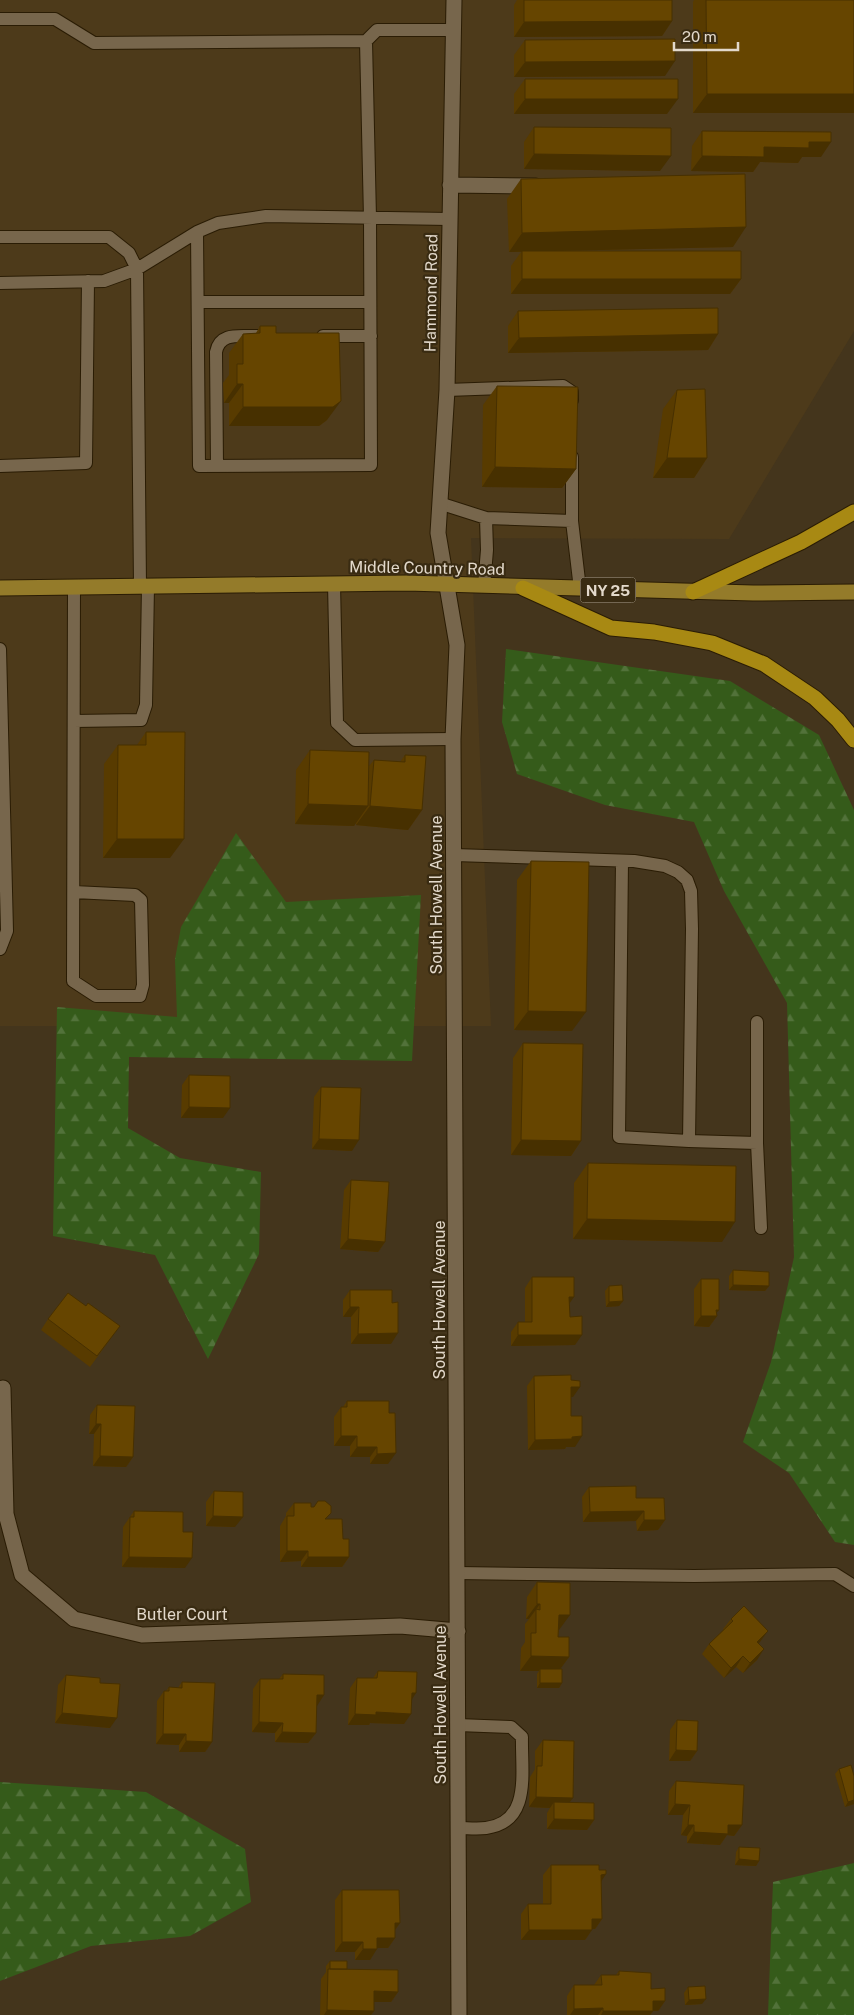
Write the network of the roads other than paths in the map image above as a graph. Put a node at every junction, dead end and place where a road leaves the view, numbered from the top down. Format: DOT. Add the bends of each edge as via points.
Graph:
graph roads {
  1 [pos="454,0"];
  2 [pos="0,19"];
  3 [pos="453,30"];
  4 [pos="366,41"];
  5 [pos="450,185"];
  6 [pos="549,186"];
  7 [pos="370,218"];
  8 [pos="449,219"];
  9 [pos="197,232"];
  10 [pos="0,237"];
  11 [pos="137,269"];
  12 [pos="88,281"];
  13 [pos="0,283"];
  14 [pos="198,302"];
  15 [pos="370,302"];
  16 [pos="267,336"];
  17 [pos="314,336"];
  18 [pos="371,336"];
  19 [pos="447,390"];
  20 [pos="572,412"];
  21 [pos="572,442"];
  22 [pos="0,466"];
  23 [pos="217,466"];
  24 [pos="439,503"];
  25 [pos="854,512"];
  26 [pos="486,518"];
  27 [pos="572,521"];
  28 [pos="334,584"];
  29 [pos="448,585"];
  30 [pos="144,586"];
  31 [pos="484,586"];
  32 [pos="0,588"];
  33 [pos="74,588"];
  34 [pos="523,588"];
  35 [pos="580,589"];
  36 [pos="693,592"];
  37 [pos="854,592"];
  38 [pos="0,649"];
  39 [pos="0,691"];
  40 [pos="74,721"];
  41 [pos="453,739"];
  42 [pos="854,740"];
  43 [pos="454,855"];
  44 [pos="622,861"];
  45 [pos="74,892"];
  46 [pos="0,949"];
  47 [pos="756,1022"];
  48 [pos="689,1141"];
  49 [pos="757,1143"];
  50 [pos="761,1228"];
  51 [pos="3,1388"];
  52 [pos="457,1573"];
  53 [pos="854,1586"];
  54 [pos="458,1631"];
  55 [pos="458,1725"];
  56 [pos="458,1828"];
  57 [pos="459,2015"];
  1 -- 3 [label="street, Hammond Road"];
  2 -- 4 [label="lane" via="55,19 94,43"];
  3 -- 4 [label="lane" via="377,30"];
  3 -- 5 [label="street, Hammond Road"];
  4 -- 7 [label="lane"];
  5 -- 6 [label="street"];
  5 -- 8 [label="street, Hammond Road"];
  7 -- 8 [label="lane"];
  7 -- 9 [label="lane" via="266,216 218,223"];
  7 -- 15 [label="lane"];
  8 -- 19 [label="street, Hammond Road"];
  9 -- 11 [label="lane"];
  9 -- 14 [label="lane"];
  10 -- 11 [label="lane" via="109,237 129,253"];
  11 -- 12 [label="lane" via="104,281"];
  11 -- 30 [label="lane"];
  12 -- 13 [label="lane"];
  12 -- 22 [label="lane" via="86,463"];
  14 -- 15 [label="lane"];
  14 -- 23 [label="lane" via="199,466"];
  15 -- 18 [label="lane"];
  16 -- 23 [label="lane" via="229,337 217,344"];
  17 -- 18 [label="lane"];
  18 -- 23 [label="lane" via="371,465"];
  19 -- 20 [label="lane" via="563,386 572,392"];
  19 -- 24 [label="street, Hammond Road"];
  21 -- 27 [label="lane"];
  24 -- 26 [label="lane"];
  24 -- 29 [label="street, Hammond Road" via="438,533"];
  25 -- 36 [label="highway" via="801,542"];
  26 -- 27 [label="lane"];
  26 -- 31 [label="lane"];
  27 -- 35 [label="lane"];
  28 -- 29 [label="main road, Middle Country Road / NY 25"];
  28 -- 30 [label="main road, Middle Country Road / NY 25"];
  28 -- 41 [label="lane" via="337,724 355,740"];
  29 -- 31 [label="main road, Middle Country Road / NY 25"];
  29 -- 41 [label="street, South Howell Avenue" via="457,645"];
  30 -- 33 [label="main road, Middle Country Road / NY 25"];
  30 -- 40 [label="lane" via="146,705 141,720"];
  31 -- 34 [label="main road, Middle Country Road / NY 25"];
  32 -- 33 [label="main road, Middle Country Road / NY 25"];
  33 -- 40 [label="lane"];
  34 -- 35 [label="main road, Middle Country Road / NY 25"];
  34 -- 42 [label="highway" via="611,628 712,643 764,664 815,698"];
  35 -- 36 [label="main road, Middle Country Road / NY 25"];
  36 -- 37 [label="main road, Middle Country Road / NY 25"];
  38 -- 39 [label="lane"];
  39 -- 46 [label="lane" via="7,932"];
  40 -- 45 [label="lane"];
  41 -- 43 [label="street, South Howell Avenue"];
  43 -- 44 [label="lane"];
  43 -- 52 [label="street, South Howell Avenue"];
  44 -- 48 [label="lane" via="649,863 678,872 687,880 691,891"];
  44 -- 48 [label="lane" via="619,1137"];
  45 -- 45 [label="lane" via="74,981 96,996 140,996 143,986 141,900 135,895"];
  47 -- 49 [label="lane"];
  48 -- 49 [label="lane"];
  49 -- 50 [label="lane"];
  51 -- 54 [label="street, Butler Court" via="6,1514 22,1575 74,1619 142,1635 400,1626"];
  52 -- 53 [label="lane" via="835,1574"];
  52 -- 54 [label="street, South Howell Avenue"];
  54 -- 55 [label="street, South Howell Avenue"];
  55 -- 56 [label="street, South Howell Avenue"];
  55 -- 56 [label="lane" via="511,1727 522,1737 521,1801 514,1815 501,1824 486,1828"];
  56 -- 57 [label="street, South Howell Avenue"];
}
